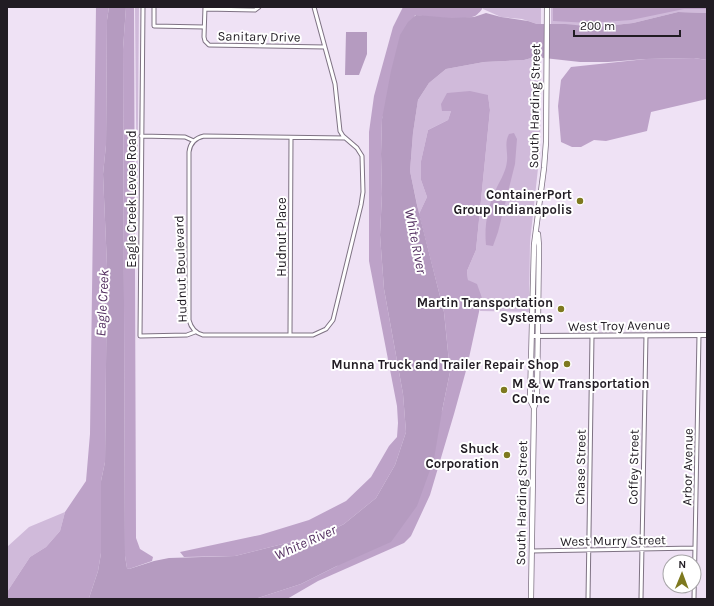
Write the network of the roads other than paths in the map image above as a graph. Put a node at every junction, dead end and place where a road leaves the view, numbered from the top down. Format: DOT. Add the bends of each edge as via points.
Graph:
graph roads {
  1 [pos="143,7"];
  2 [pos="154,7"];
  3 [pos="259,7"];
  4 [pos="314,7"];
  5 [pos="547,7"];
  6 [pos="205,8"];
  7 [pos="204,27"];
  8 [pos="325,47"];
  9 [pos="141,136"];
  10 [pos="291,138"];
  11 [pos="345,138"];
  12 [pos="194,141"];
  13 [pos="537,228"];
  14 [pos="195,332"];
  15 [pos="707,334"];
  16 [pos="290,335"];
  17 [pos="646,335"];
  18 [pos="699,335"];
  19 [pos="532,336"];
  20 [pos="538,336"];
  21 [pos="592,336"];
  22 [pos="534,408"];
  23 [pos="695,548"];
  24 [pos="642,549"];
  25 [pos="588,550"];
  26 [pos="532,551"];
  27 [pos="531,599"];
  28 [pos="588,599"];
  29 [pos="641,599"];
  30 [pos="694,599"];
  1 -- 9 [label="street, Eagle Creek Levee Road"];
  2 -- 7 [label="street" via="154,26"];
  3 -- 6 [label="street" via="255,10"];
  4 -- 8 [label="street, Hudnut Boulevard"];
  5 -- 13 [label="main road, South Harding Street" via="545,151"];
  6 -- 7 [label="street, Sanitary Drive"];
  7 -- 8 [label="street, Sanitary Drive" via="205,40 213,46"];
  8 -- 11 [label="street, Hudnut Boulevard" via="336,88 340,131"];
  9 -- 12 [label="street" via="185,136"];
  9 -- 14 [label="street, Eagle Creek Levee Road" via="140,336 187,335"];
  10 -- 11 [label="street"];
  10 -- 12 [label="street" via="204,136"];
  10 -- 16 [label="street, Hudnut Place"];
  11 -- 16 [label="street, Hudnut Boulevard" via="362,156 363,192 333,320 328,328 318,334"];
  12 -- 14 [label="street, Hudnut Boulevard" via="188,152 189,320"];
  13 -- 19 [label="main road" via="534,245"];
  13 -- 20 [label="main road"];
  14 -- 16 [label="street, Hudnut Boulevard" via="203,335"];
  15 -- 18 [label="main road, West Troy Avenue"];
  17 -- 18 [label="main road, West Troy Avenue"];
  17 -- 21 [label="main road, West Troy Avenue"];
  17 -- 24 [label="street, Coffey Street"];
  18 -- 23 [label="street, Arbor Avenue"];
  19 -- 20 [label="main road, West Troy Avenue"];
  19 -- 22 [label="main road" via="530,400"];
  20 -- 21 [label="main road, West Troy Avenue"];
  20 -- 22 [label="main road" via="537,400"];
  21 -- 25 [label="street, Chase Street"];
  22 -- 26 [label="main road, South Harding Street"];
  23 -- 24 [label="street, West Murry Street"];
  23 -- 30 [label="street, Arbor Avenue"];
  24 -- 25 [label="street, West Murry Street"];
  24 -- 29 [label="street, Coffey Street"];
  25 -- 26 [label="street, West Murry Street"];
  25 -- 28 [label="street, Chase Street"];
  26 -- 27 [label="main road, South Harding Street"];
}
